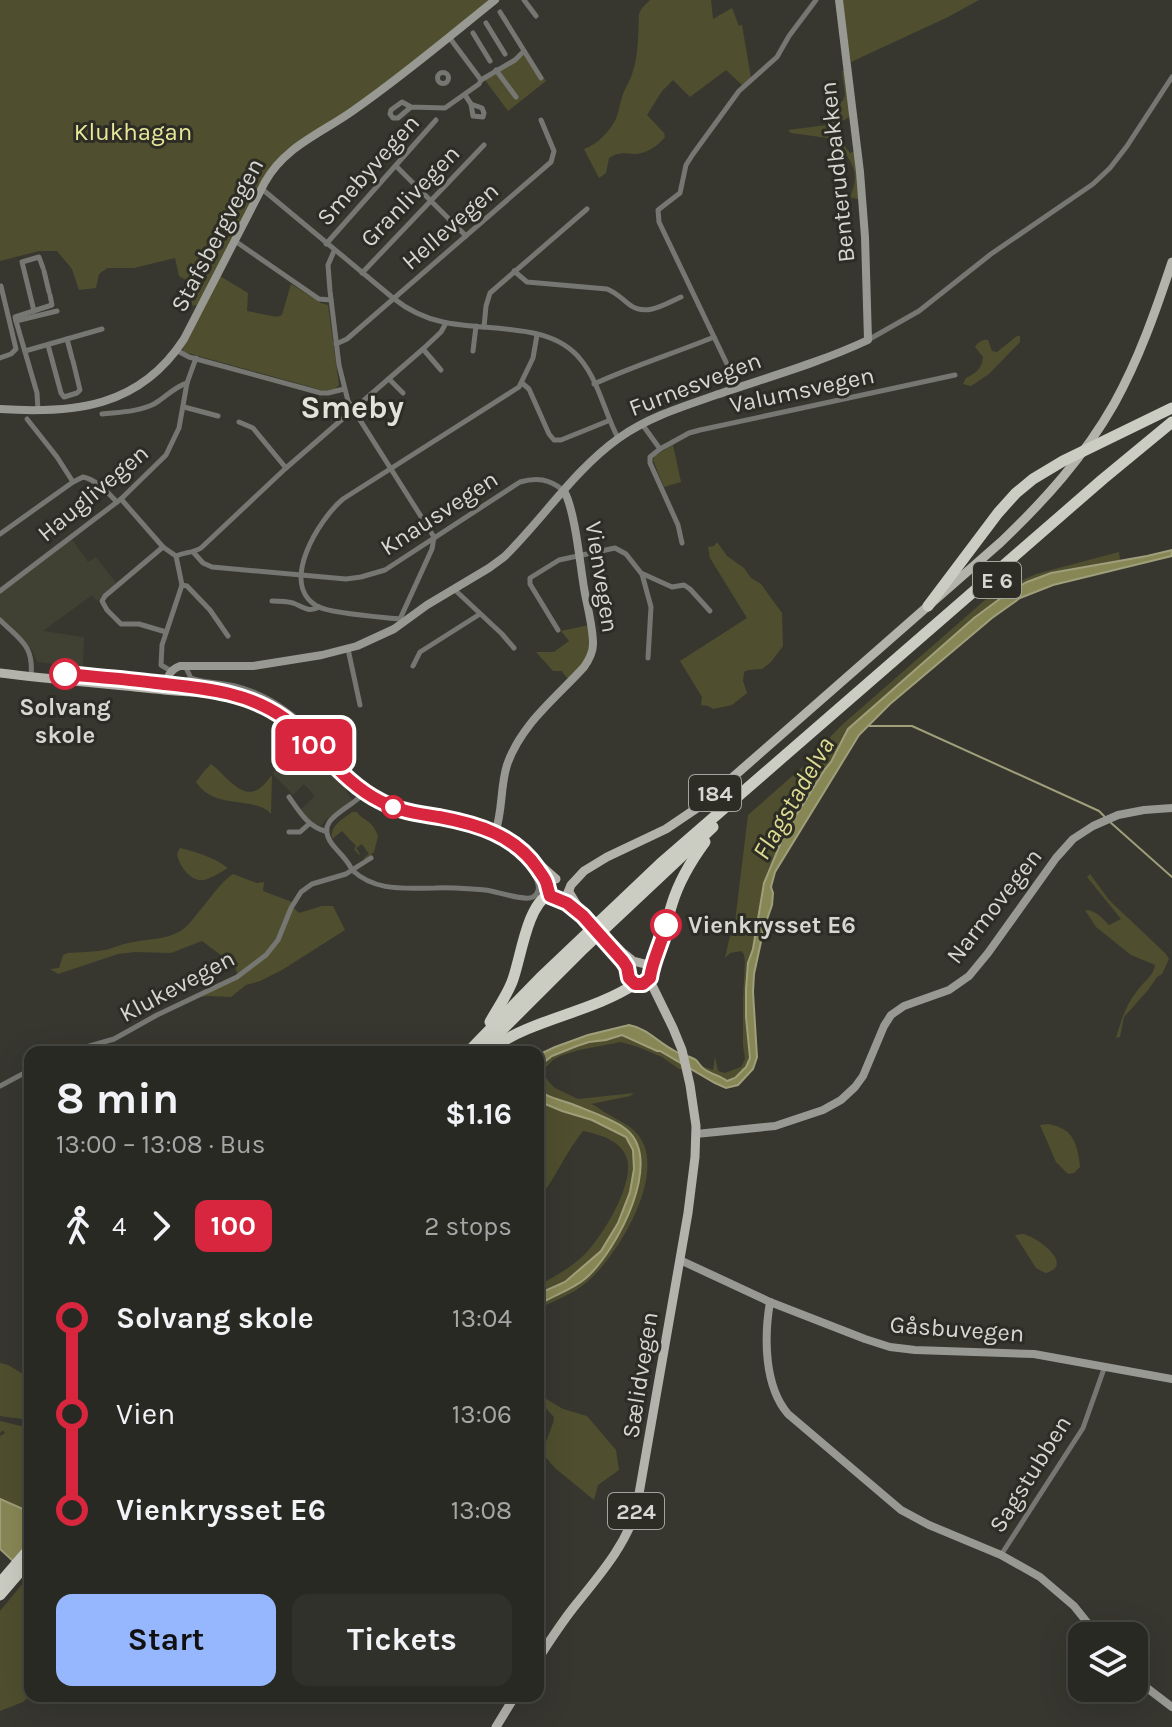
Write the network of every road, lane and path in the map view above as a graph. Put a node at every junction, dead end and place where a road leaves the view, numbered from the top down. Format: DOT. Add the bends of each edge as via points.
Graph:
graph roads {
  1 [pos="495,0"];
  2 [pos="524,0"];
  3 [pos="816,0"];
  4 [pos="839,0"];
  5 [pos="500,12"];
  6 [pos="536,16"];
  7 [pos="486,23"];
  8 [pos="473,33"];
  9 [pos="449,37"];
  10 [pos="524,51"];
  11 [pos="505,54"];
  12 [pos="490,61"];
  13 [pos="496,70"];
  14 [pos="1172,77"];
  15 [pos="541,78"];
  16 [pos="481,80"];
  17 [pos="465,95"];
  18 [pos="516,97"];
  19 [pos="471,104"];
  20 [pos="411,107"];
  21 [pos="436,120"];
  22 [pos="541,120"];
  23 [pos="484,145"];
  24 [pos="396,165"];
  25 [pos="262,189"];
  26 [pos="430,200"];
  27 [pos="587,209"];
  28 [pos="466,236"];
  29 [pos="235,240"];
  30 [pos="326,244"];
  31 [pos="334,251"];
  32 [pos="1172,262"];
  33 [pos="514,271"];
  34 [pos="362,273"];
  35 [pos="0,285"];
  36 [pos="681,297"];
  37 [pos="393,298"];
  38 [pos="331,300"];
  39 [pos="34,311"];
  40 [pos="57,311"];
  41 [pos="16,321"];
  42 [pos="446,323"];
  43 [pos="476,326"];
  44 [pos="484,327"];
  45 [pos="102,329"];
  46 [pos="537,335"];
  47 [pos="714,337"];
  48 [pos="67,339"];
  49 [pos="868,340"];
  50 [pos="336,344"];
  51 [pos="48,345"];
  52 [pos="423,349"];
  53 [pos="176,350"];
  54 [pos="25,351"];
  55 [pos="473,351"];
  56 [pos="0,358"];
  57 [pos="196,358"];
  58 [pos="441,370"];
  59 [pos="955,375"];
  60 [pos="389,379"];
  61 [pos="187,383"];
  62 [pos="522,383"];
  63 [pos="594,384"];
  64 [pos="738,387"];
  65 [pos="344,389"];
  66 [pos="403,393"];
  67 [pos="184,407"];
  68 [pos="1172,408"];
  69 [pos="0,409"];
  70 [pos="354,410"];
  71 [pos="38,411"];
  72 [pos="102,414"];
  73 [pos="218,416"];
  74 [pos="27,419"];
  75 [pos="608,421"];
  76 [pos="239,422"];
  77 [pos="1172,422"];
  78 [pos="642,424"];
  79 [pos="1172,430"];
  80 [pos="618,438"];
  81 [pos="660,449"];
  82 [pos="286,468"];
  83 [pos="391,469"];
  84 [pos="73,482"];
  85 [pos="564,491"];
  86 [pos="119,500"];
  87 [pos="0,534"];
  88 [pos="434,537"];
  89 [pos="682,543"];
  90 [pos="163,547"];
  91 [pos="194,553"];
  92 [pos="579,554"];
  93 [pos="176,556"];
  94 [pos="641,573"];
  95 [pos="302,575"];
  96 [pos="182,585"];
  97 [pos="454,589"];
  98 [pos="0,591"];
  99 [pos="272,601"];
  100 [pos="928,606"];
  101 [pos="319,607"];
  102 [pos="710,611"];
  103 [pos="480,614"];
  104 [pos="0,620"];
  105 [pos="402,621"];
  106 [pos="558,630"];
  107 [pos="166,632"];
  108 [pos="228,636"];
  109 [pos="514,648"];
  110 [pos="348,649"];
  111 [pos="648,658"];
  112 [pos="185,665"];
  113 [pos="413,666"];
  114 [pos="0,670"];
  115 [pos="171,671"];
  116 [pos="31,674"];
  117 [pos="165,687"];
  118 [pos="360,705"];
  119 [pos="323,743"];
  120 [pos="365,792"];
  121 [pos="289,797"];
  122 [pos="1172,808"];
  123 [pos="309,824"];
  124 [pos="713,828"];
  125 [pos="325,831"];
  126 [pos="289,832"];
  127 [pos="495,833"];
  128 [pos="514,851"];
  129 [pos="371,858"];
  130 [pos="352,870"];
  131 [pos="584,871"];
  132 [pos="554,888"];
  133 [pos="569,891"];
  134 [pos="584,915"];
  135 [pos="610,943"];
  136 [pos="637,963"];
  137 [pos="628,971"];
  138 [pos="648,972"];
  139 [pos="487,1032"];
  140 [pos="90,1046"];
  141 [pos="474,1046"];
  142 [pos="489,1046"];
  143 [pos="494,1046"];
  144 [pos="24,1073"];
  145 [pos="0,1086"];
  146 [pos="696,1130"];
  147 [pos="679,1264"];
  148 [pos="770,1302"];
  149 [pos="1105,1366"];
  150 [pos="1172,1379"];
  151 [pos="1001,1555"];
  152 [pos="24,1557"];
  153 [pos="24,1564"];
  154 [pos="15,1571"];
  155 [pos="0,1583"];
  156 [pos="0,1595"];
  157 [pos="1088,1622"];
  158 [pos="544,1650"];
  159 [pos="1148,1689"];
  160 [pos="511,1702"];
  161 [pos="1172,1707"];
  162 [pos="496,1727"];
  1 -- 9 [label="main road, Stafsbergvegen"];
  2 -- 6 [label="street"];
  3 -- 47 [label="street" via="779,53 739,91 700,143 686,165 680,193 658,210"];
  4 -- 49 [label="main road, Benterudbakken" via="861,187"];
  5 -- 10 [label="street"];
  7 -- 11 [label="street"];
  8 -- 12 [label="street"];
  9 -- 16 [label="street"];
  9 -- 25 [label="main road, Stafsbergvegen" via="356,109 287,153"];
  10 -- 13 [label="street"];
  10 -- 15 [label="street"];
  13 -- 16 [label="street"];
  13 -- 18 [label="street"];
  14 -- 49 [label="street, Furnesvegen" via="1127,146 1093,184 914,314"];
  16 -- 17 [label="street"];
  17 -- 19 [label="street"];
  17 -- 20 [label="street" via="445,108"];
  21 -- 24 [label="street, Smebyvegen"];
  22 -- 28 [label="street, Hellevegen" via="554,151 551,162"];
  23 -- 26 [label="street, Granlivegen"];
  24 -- 26 [label="street"];
  24 -- 30 [label="street, Smebyvegen"];
  25 -- 29 [label="main road, Stafsbergvegen"];
  25 -- 30 [label="street"];
  26 -- 28 [label="street"];
  26 -- 34 [label="street, Granlivegen"];
  27 -- 33 [label="street"];
  28 -- 37 [label="street, Hellevegen"];
  29 -- 38 [label="street" via="319,299"];
  29 -- 53 [label="main road, Stafsbergvegen"];
  30 -- 31 [label="street"];
  31 -- 34 [label="street"];
  31 -- 38 [label="street, Smebyvegen" via="328,265"];
  32 -- 100 [label="main road, 184" via="1144,342 1095,434 1015,529"];
  33 -- 36 [label="street" via="527,282 607,289 639,309"];
  33 -- 44 [label="street" via="490,293"];
  34 -- 37 [label="street"];
  35 -- 56 [label="street" via="16,349"];
  37 -- 42 [label="street"];
  37 -- 50 [label="street, Hellevegen"];
  38 -- 50 [label="street, Smebyvegen"];
  39 -- 39 [label="street" via="22,262 39,257 52,305"];
  39 -- 41 [label="street"];
  40 -- 41 [label="street"];
  41 -- 54 [label="street"];
  42 -- 43 [label="street"];
  42 -- 52 [label="street"];
  43 -- 44 [label="street"];
  43 -- 55 [label="street"];
  44 -- 46 [label="street"];
  45 -- 48 [label="street"];
  46 -- 62 [label="street"];
  46 -- 63 [label="street" via="551,337 572,351"];
  47 -- 63 [label="street"];
  47 -- 64 [label="street"];
  48 -- 51 [label="street"];
  48 -- 51 [label="street" via="77,393 61,393"];
  49 -- 64 [label="main road, Furnesvegen"];
  50 -- 65 [label="street, Smebyvegen"];
  51 -- 54 [label="street"];
  52 -- 58 [label="street"];
  52 -- 60 [label="street"];
  53 -- 57 [label="street"];
  53 -- 71 [label="main road, Stafsbergvegen" via="149,380 115,398 80,408"];
  54 -- 71 [label="street"];
  57 -- 61 [label="street, Hauglivegen"];
  57 -- 65 [label="street" via="321,393"];
  59 -- 81 [label="street, Valumsvegen" via="700,430"];
  60 -- 66 [label="street"];
  60 -- 70 [label="street"];
  61 -- 67 [label="street, Hauglivegen"];
  61 -- 72 [label="street" via="155,404"];
  62 -- 75 [label="street" via="554,440"];
  62 -- 83 [label="street"];
  63 -- 75 [label="street"];
  64 -- 78 [label="main road, Furnesvegen"];
  65 -- 70 [label="street, Smebyvegen"];
  67 -- 73 [label="street"];
  67 -- 86 [label="street, Hauglivegen" via="169,451"];
  68 -- 100 [label="highway, E 6" via="1033,479 998,513"];
  69 -- 71 [label="main road, Stafsbergvegen"];
  70 -- 82 [label="street"];
  70 -- 83 [label="street, Smebyvegen"];
  74 -- 84 [label="street"];
  75 -- 80 [label="street"];
  76 -- 82 [label="street" via="253,428"];
  77 -- 139 [label="highway, E 6" via="660,864"];
  78 -- 80 [label="main road, Furnesvegen"];
  78 -- 81 [label="street"];
  79 -- 124 [label="highway, E 6"];
  80 -- 85 [label="main road, Furnesvegen"];
  81 -- 89 [label="street" via="650,463"];
  82 -- 91 [label="street"];
  83 -- 88 [label="street, Smebyvegen"];
  83 -- 95 [label="street" via="326,516 310,541"];
  84 -- 86 [label="street" via="88,478"];
  84 -- 87 [label="street"];
  85 -- 88 [label="street, Knausvegen" via="546,480 520,482"];
  85 -- 92 [label="main road, Vienvegen"];
  85 -- 97 [label="main road, Furnesvegen" via="504,557"];
  86 -- 90 [label="street"];
  86 -- 98 [label="street, Hauglivegen"];
  88 -- 95 [label="street, Knausvegen" via="375,574 346,579"];
  88 -- 105 [label="street"];
  90 -- 93 [label="street"];
  90 -- 107 [label="street" via="102,601 117,622"];
  91 -- 93 [label="street"];
  91 -- 95 [label="street, Knausvegen" via="212,567"];
  92 -- 94 [label="street" via="617,548"];
  92 -- 106 [label="street" via="551,563 530,578"];
  92 -- 127 [label="main road, Vienvegen" via="591,653 517,743 506,768"];
  93 -- 96 [label="street"];
  94 -- 102 [label="street" via="672,587 683,582"];
  94 -- 111 [label="street" via="651,607"];
  95 -- 101 [label="street" via="307,596"];
  96 -- 107 [label="street"];
  96 -- 108 [label="street" via="210,610"];
  97 -- 103 [label="street"];
  97 -- 105 [label="main road, Furnesvegen"];
  99 -- 101 [label="street" via="310,610"];
  100 -- 131 [label="main road, 184" via="693,811"];
  101 -- 105 [label="street"];
  103 -- 109 [label="street"];
  103 -- 113 [label="street" via="420,652"];
  104 -- 116 [label="street" via="29,651"];
  105 -- 110 [label="main road, Furnesvegen"];
  107 -- 115 [label="street" via="161,665"];
  110 -- 112 [label="main road, Furnesvegen" via="253,666"];
  110 -- 118 [label="street"];
  112 -- 115 [label="main road, Furnesvegen"];
  112 -- 119 [label="street" via="191,678 239,687 274,701"];
  114 -- 116 [label="main road, 224"];
  115 -- 117 [label="main road"];
  116 -- 117 [label="main road, 224"];
  117 -- 120 [label="main road, 224" via="230,694 259,704 287,720"];
  120 -- 125 [label="street" via="328,822"];
  120 -- 127 [label="main road, 224" via="405,810"];
  121 -- 123 [label="street"];
  122 -- 146 [label="main road, Narmovegen" via="1113,817 1078,835 969,976 891,1015 863,1076 848,1095 830,1107 766,1128"];
  123 -- 125 [label="street"];
  123 -- 126 [label="street" via="300,832"];
  124 -- 138 [label="highway, E 6" via="677,889"];
  124 -- 142 [label="highway, E 6"];
  125 -- 130 [label="street"];
  127 -- 132 [label="main road, 224" via="529,856"];
  128 -- 130 [label="street" via="537,880 533,897 478,889 388,888"];
  129 -- 130 [label="street, Klukevegen"];
  130 -- 140 [label="street, Klukevegen" via="301,892 278,940 237,977"];
  131 -- 132 [label="main road, 184"];
  131 -- 133 [label="main road, 184"];
  132 -- 133 [label="main road, 224" via="567,883"];
  132 -- 133 [label="main road" via="563,899"];
  132 -- 134 [label="main road, 224"];
  132 -- 139 [label="highway, E 6" via="533,915 513,979"];
  133 -- 134 [label="main road, 224"];
  134 -- 135 [label="main road, 224"];
  135 -- 136 [label="main road, 224"];
  135 -- 137 [label="main road, 224"];
  136 -- 137 [label="main road"];
  136 -- 138 [label="main road, 224" via="645,964"];
  137 -- 138 [label="main road, 224" via="629,978"];
  138 -- 143 [label="highway, E 6" via="601,1001 526,1028"];
  138 -- 146 [label="main road, Sælidvegen / 224" via="649,990 682,1050"];
  139 -- 141 [label="highway, E 6"];
  144 -- 145 [label="street"];
  146 -- 147 [label="main road, Sælidvegen / 224"];
  147 -- 148 [label="main road, Gåsbuvegen"];
  147 -- 158 [label="main road, Sælidvegen / 224" via="633,1521 613,1557"];
  148 -- 149 [label="main road, Gåsbuvegen" via="890,1347 1024,1353"];
  148 -- 151 [label="main road" via="769,1373 788,1414 901,1510"];
  149 -- 150 [label="main road, Gåsbuvegen"];
  149 -- 151 [label="street, Sagstubben" via="1083,1428"];
  151 -- 157 [label="main road" via="1040,1577"];
  152 -- 154 [label="highway"];
  153 -- 154 [label="highway"];
  154 -- 155 [label="highway"];
  154 -- 156 [label="highway"];
  159 -- 161 [label="main road"];
  160 -- 162 [label="main road"];
}
